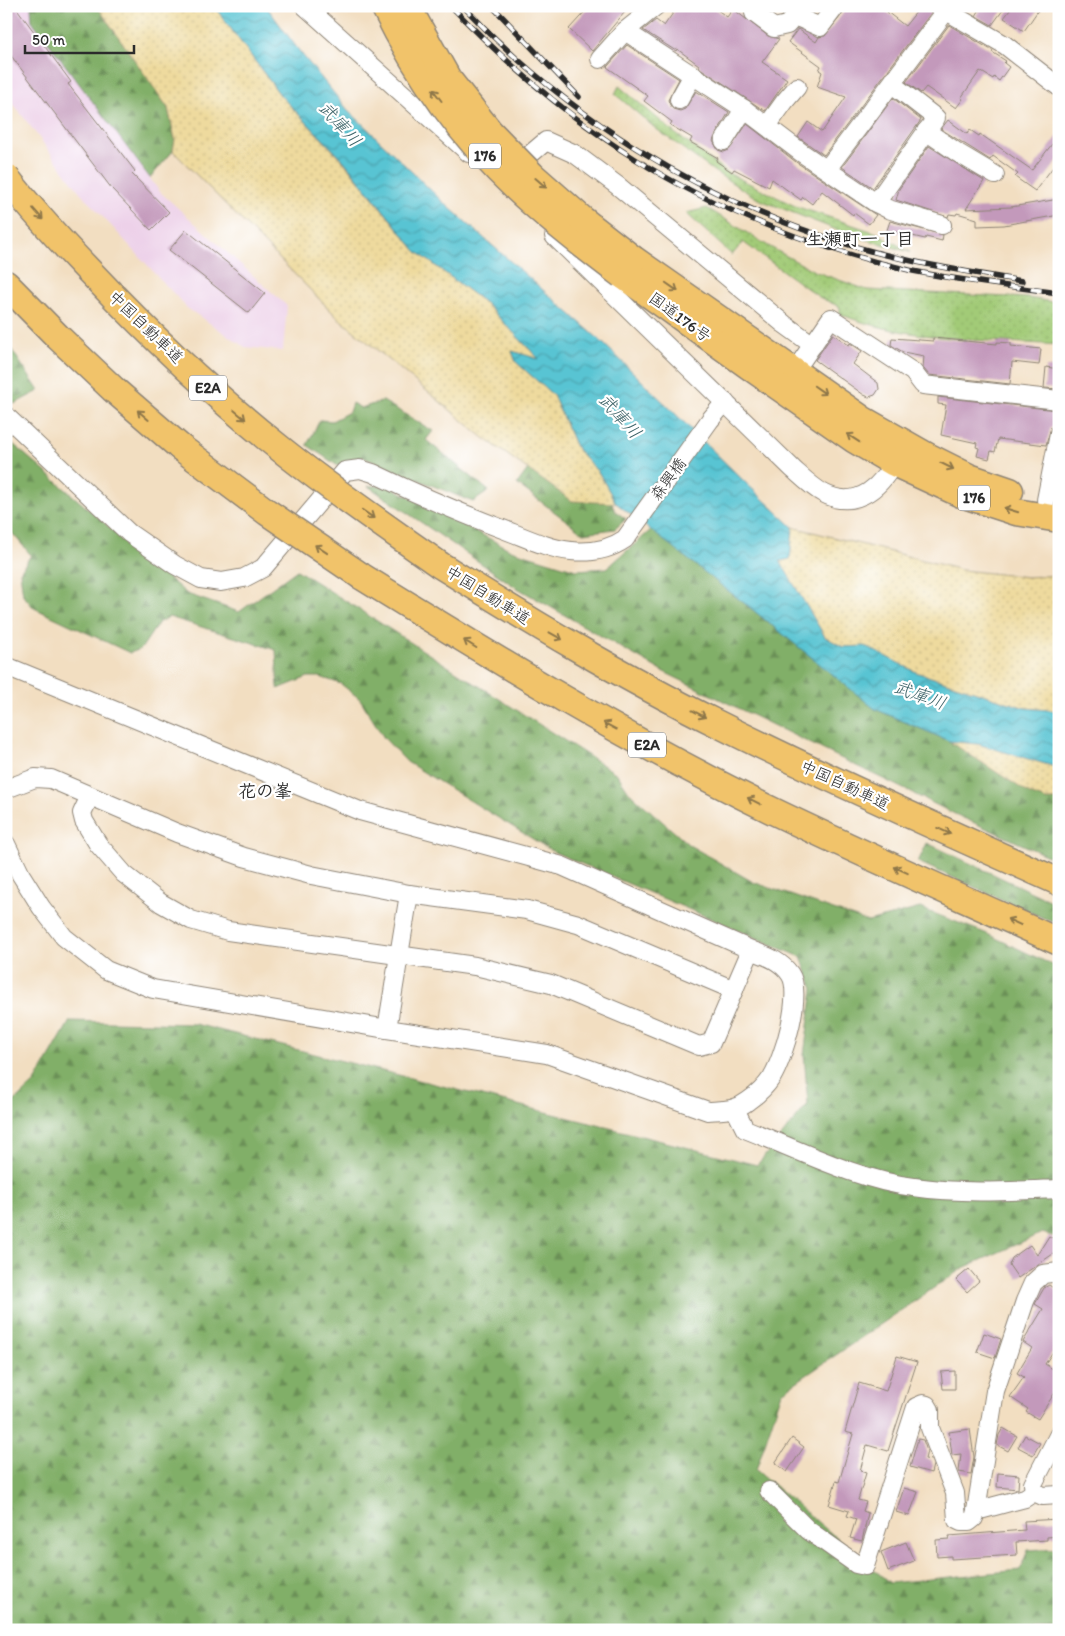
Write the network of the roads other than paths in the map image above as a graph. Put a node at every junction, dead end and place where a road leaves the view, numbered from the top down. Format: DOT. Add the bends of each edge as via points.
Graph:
graph roads {
  1 [pos="305,6"];
  2 [pos="384,6"];
  3 [pos="407,6"];
  4 [pos="836,6"];
  5 [pos="655,7"];
  6 [pos="942,9"];
  7 [pos="754,13"];
  8 [pos="625,31"];
  9 [pos="600,59"];
  10 [pos="692,75"];
  11 [pos="892,84"];
  12 [pos="797,87"];
  13 [pos="1059,87"];
  14 [pos="679,100"];
  15 [pos="744,109"];
  16 [pos="767,126"];
  17 [pos="926,131"];
  18 [pos="724,141"];
  19 [pos="827,169"];
  20 [pos="995,175"];
  21 [pos="6,177"];
  22 [pos="498,182"];
  23 [pos="876,203"];
  24 [pos="942,225"];
  25 [pos="627,266"];
  26 [pos="6,284"];
  27 [pos="813,345"];
  28 [pos="794,372"];
  29 [pos="1059,400"];
  30 [pos="725,402"];
  31 [pos="6,416"];
  32 [pos="1059,434"];
  33 [pos="899,453"];
  34 [pos="1054,508"];
  35 [pos="6,666"];
  36 [pos="6,789"];
  37 [pos="90,796"];
  38 [pos="6,844"];
  39 [pos="1059,882"];
  40 [pos="409,894"];
  41 [pos="1059,942"];
  42 [pos="751,950"];
  43 [pos="399,956"];
  44 [pos="734,990"];
  45 [pos="387,1029"];
  46 [pos="735,1109"];
  47 [pos="1059,1188"];
  48 [pos="1059,1272"];
  49 [pos="1059,1434"];
  50 [pos="769,1491"];
  51 [pos="1034,1492"];
  52 [pos="1059,1495"];
  53 [pos="976,1511"];
  1 -- 22 [label="street" via="459,143"];
  25 -- 2 [label="highway, 国道176号 / 176, one-way, bridge" via="570,235 518,190 475,145 432,90 401,41"];
  3 -- 25 [label="highway, 国道176号 / 176, one-way, bridge" via="448,79 490,132"];
  4 -- 7 [label="street" via="820,27 796,16 786,25 774,28"];
  5 -- 8 [label="street"];
  6 -- 11 [label="street"];
  6 -- 13 [label="street" via="1005,45"];
  8 -- 9 [label="street"];
  8 -- 10 [label="street"];
  10 -- 14 [label="street"];
  10 -- 15 [label="street"];
  11 -- 17 [label="street" via="936,118"];
  11 -- 19 [label="street"];
  12 -- 16 [label="street"];
  15 -- 16 [label="street"];
  15 -- 18 [label="street"];
  16 -- 19 [label="street"];
  17 -- 20 [label="street"];
  17 -- 23 [label="street"];
  19 -- 23 [label="street"];
  21 -- 39 [label="highway, 中国自動車道 / E2A, one-way, bridge" via="75,256 205,385 278,447 440,565 530,622 714,722"];
  22 -- 27 [label="street" via="546,141 575,154"];
  22 -- 30 [label="street"];
  23 -- 24 [label="street" via="888,210"];
  25 -- 28 [label="highway, 国道176号 / 176, one-way"];
  33 -- 25 [label="highway, 国道176号 / 176, one-way" via="855,440 752,369"];
  41 -- 26 [label="highway, E2A, one-way, bridge" via="770,810 676,761 587,713 361,576 180,447 113,389"];
  27 -- 28 [label="street"];
  27 -- 29 [label="street" via="831,318 913,372 923,385"];
  28 -- 33 [label="highway, 国道176号 / 176, one-way" via="862,419"];
  30 -- 31 [label="street, 森興橋" via="625,539 614,546 593,551 570,551 546,546 360,469 345,471 262,568 244,578 222,582 201,579 129,533"];
  30 -- 33 [label="street" via="793,469 834,498 854,499 866,494 879,484"];
  32 -- 34 [label="street"];
  33 -- 34 [label="highway, 国道176号 / 176" via="961,494 1016,512"];
  35 -- 42 [label="street" via="360,811 562,866"];
  36 -- 37 [label="street" via="34,778 51,779"];
  37 -- 40 [label="street" via="244,857 311,875"];
  37 -- 43 [label="street" via="82,814 98,844 124,874 161,903 192,920 228,930"];
  38 -- 45 [label="street" via="21,875 64,938 106,970 153,989"];
  40 -- 43 [label="street"];
  40 -- 44 [label="street" via="527,910 578,924"];
  42 -- 44 [label="street"];
  42 -- 46 [label="street" via="775,959 786,969 791,975 795,995 782,1053 772,1076 761,1090"];
  43 -- 44 [label="street" via="475,966 551,984 699,1046 711,1043"];
  43 -- 45 [label="street"];
  45 -- 46 [label="street" via="547,1054 708,1112"];
  46 -- 47 [label="street" via="745,1129 885,1182 970,1192"];
  48 -- 53 [label="street" via="1043,1274 1033,1283 1026,1301 996,1391"];
  49 -- 51 [label="street" via="1033,1484"];
  50 -- 53 [label="street" via="808,1530 856,1564 865,1566 916,1408 923,1404 930,1410 930,1428 955,1493 957,1520 969,1522"];
  51 -- 52 [label="street" via="1043,1496"];
  51 -- 53 [label="street" via="1025,1498"];
}
